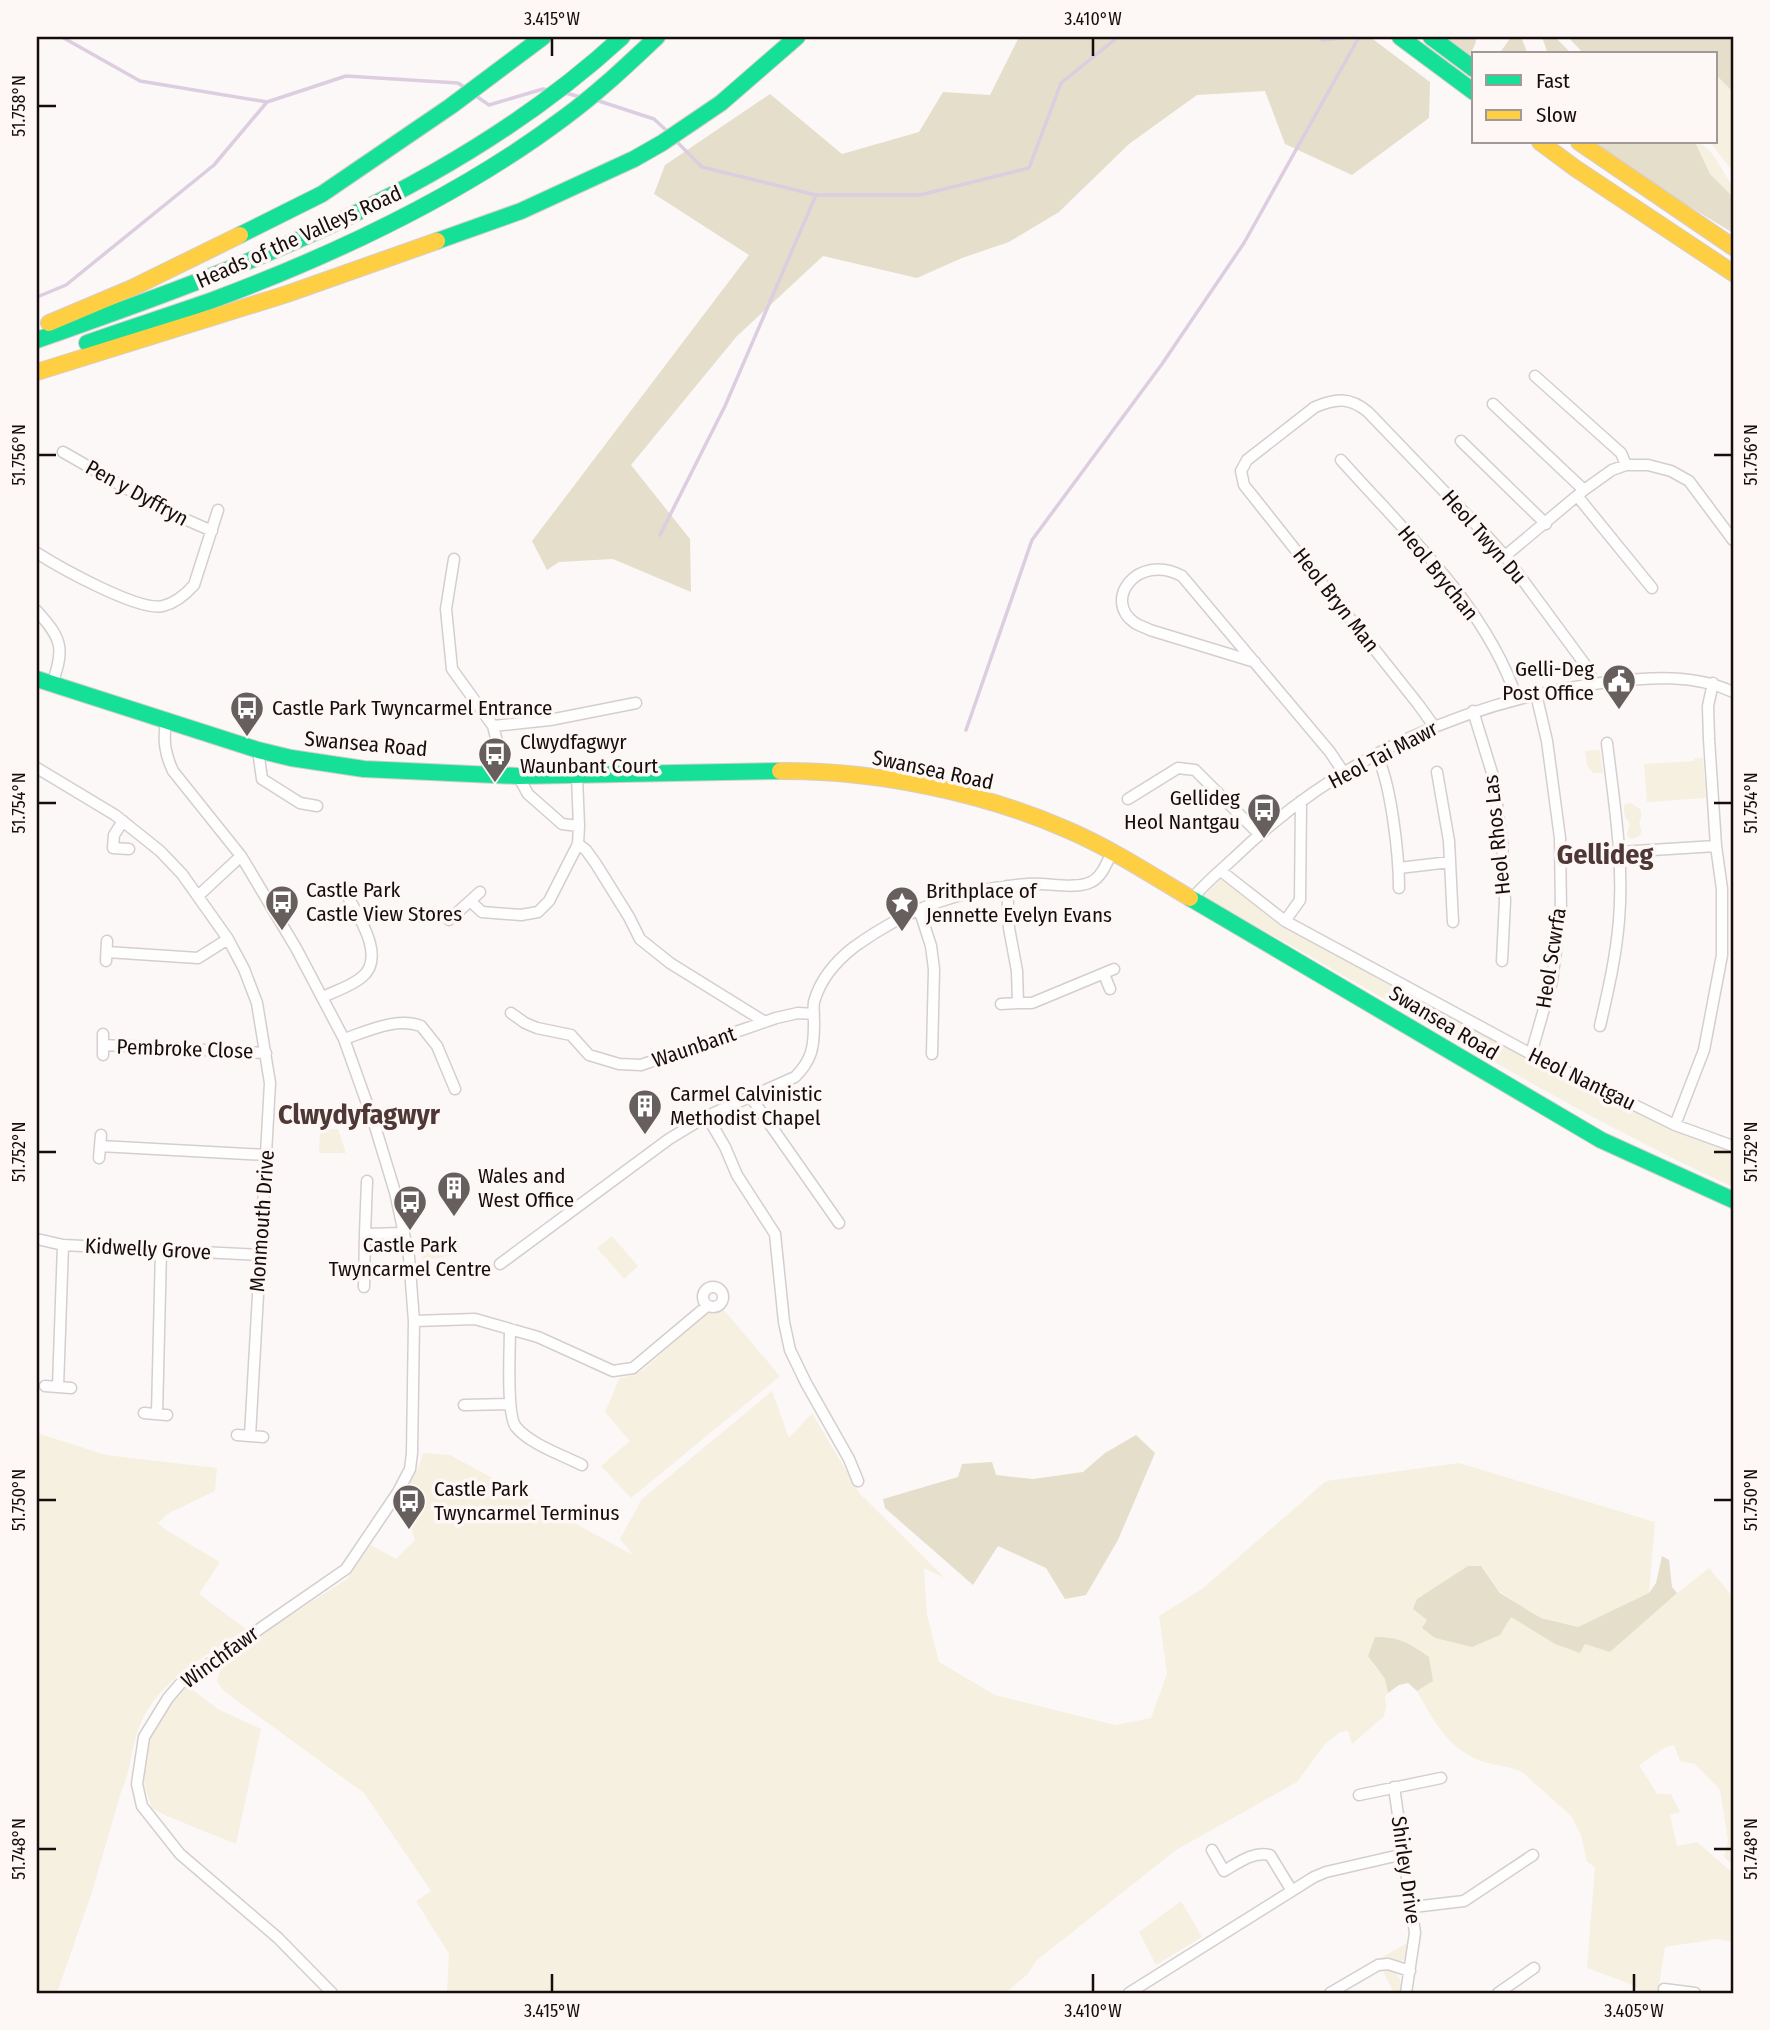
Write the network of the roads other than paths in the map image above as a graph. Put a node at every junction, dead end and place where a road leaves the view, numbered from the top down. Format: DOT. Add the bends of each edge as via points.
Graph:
graph roads {
  1 [pos="543,37"];
  2 [pos="622,37"];
  3 [pos="657,37"];
  4 [pos="797,37"];
  5 [pos="1400,37"];
  6 [pos="1431,37"];
  7 [pos="1472,68"];
  8 [pos="1472,90"];
  9 [pos="1543,144"];
  10 [pos="1582,144"];
  11 [pos="1733,247"];
  12 [pos="1733,273"];
  13 [pos="37,328"];
  14 [pos="37,340"];
  15 [pos="37,361"];
  16 [pos="37,372"];
  17 [pos="1535,376"];
  18 [pos="1358,404"];
  19 [pos="1493,404"];
  20 [pos="1461,441"];
  21 [pos="63,452"];
  22 [pos="1340,460"];
  23 [pos="1626,465"];
  24 [pos="1581,493"];
  25 [pos="218,510"];
  26 [pos="1546,524"];
  27 [pos="212,531"];
  28 [pos="1733,540"];
  29 [pos="37,553"];
  30 [pos="1505,556"];
  31 [pos="454,559"];
  32 [pos="1652,587"];
  33 [pos="37,611"];
  34 [pos="1255,662"];
  35 [pos="44,682"];
  36 [pos="1713,683"];
  37 [pos="1591,684"];
  38 [pos="1733,692"];
  39 [pos="1536,694"];
  40 [pos="1517,699"];
  41 [pos="636,703"];
  42 [pos="1473,711"];
  43 [pos="166,722"];
  44 [pos="494,726"];
  45 [pos="1433,727"];
  46 [pos="1607,743"];
  47 [pos="258,750"];
  48 [pos="1376,754"];
  49 [pos="37,768"];
  50 [pos="1437,772"];
  51 [pos="1344,773"];
  52 [pos="510,775"];
  53 [pos="577,776"];
  54 [pos="1128,799"];
  55 [pos="1301,801"];
  56 [pos="317,806"];
  57 [pos="123,821"];
  58 [pos="579,826"];
  59 [pos="1259,834"];
  60 [pos="578,844"];
  61 [pos="1716,846"];
  62 [pos="129,849"];
  63 [pos="1112,852"];
  64 [pos="1620,852"];
  65 [pos="241,856"];
  66 [pos="1450,862"];
  67 [pos="1399,868"];
  68 [pos="1221,871"];
  69 [pos="1007,886"];
  70 [pos="1399,888"];
  71 [pos="480,892"];
  72 [pos="346,893"];
  73 [pos="198,896"];
  74 [pos="1192,899"];
  75 [pos="470,901"];
  76 [pos="352,904"];
  77 [pos="919,909"];
  78 [pos="336,915"];
  79 [pos="449,920"];
  80 [pos="1285,921"];
  81 [pos="1453,922"];
  82 [pos="228,939"];
  83 [pos="107,951"];
  84 [pos="1502,961"];
  85 [pos="1110,989"];
  86 [pos="323,997"];
  87 [pos="1017,1003"];
  88 [pos="1001,1004"];
  89 [pos="511,1013"];
  90 [pos="814,1014"];
  91 [pos="765,1022"];
  92 [pos="1601,1026"];
  93 [pos="344,1040"];
  94 [pos="103,1045"];
  95 [pos="266,1052"];
  96 [pos="932,1054"];
  97 [pos="1531,1054"];
  98 [pos="455,1089"];
  99 [pos="750,1096"];
  100 [pos="707,1116"];
  101 [pos="1675,1125"];
  102 [pos="1733,1146"];
  103 [pos="267,1155"];
  104 [pos="99,1158"];
  105 [pos="367,1181"];
  106 [pos="1733,1200"];
  107 [pos="839,1223"];
  108 [pos="404,1233"];
  109 [pos="365,1234"];
  110 [pos="37,1239"];
  111 [pos="64,1245"];
  112 [pos="161,1250"];
  113 [pos="260,1255"];
  114 [pos="500,1264"];
  115 [pos="364,1287"];
  116 [pos="707,1306"];
  117 [pos="414,1321"];
  118 [pos="510,1329"];
  119 [pos="45,1386"];
  120 [pos="58,1387"];
  121 [pos="71,1388"];
  122 [pos="510,1404"];
  123 [pos="464,1405"];
  124 [pos="144,1413"];
  125 [pos="237,1435"];
  126 [pos="250,1436"];
  127 [pos="263,1437"];
  128 [pos="582,1465"];
  129 [pos="858,1481"];
  130 [pos="1441,1777"];
  131 [pos="1394,1787"];
  132 [pos="1359,1795"];
  133 [pos="1212,1850"];
  134 [pos="1404,1854"];
  135 [pos="1533,1855"];
  136 [pos="1292,1891"];
  137 [pos="1413,1907"];
  138 [pos="1534,1968"];
  139 [pos="1410,1971"];
  140 [pos="1664,1989"];
  141 [pos="332,1993"];
  142 [pos="1129,1993"];
  143 [pos="1330,1993"];
  144 [pos="1406,1993"];
  145 [pos="1498,1993"];
  146 [pos="1695,1993"];
  1 -- 13 [label="main road" via="322,194 132,288"];
  2 -- 14 [label="main road, Heads of the Valleys Road" via="558,91 507,126 396,192 267,255"];
  3 -- 15 [label="main road, Heads of the Valleys Road" via="631,64 539,135 453,189 365,236 232,292"];
  4 -- 16 [label="main road" via="721,103 662,144 522,211 287,294"];
  5 -- 8 [label="main road"];
  6 -- 7 [label="main road"];
  9 -- 12 [label="main road"];
  10 -- 11 [label="main road"];
  17 -- 23 [label="street" via="1621,453"];
  18 -- 30 [label="street, Heol Twyn Du"];
  18 -- 45 [label="street, Heol Bryn Man" via="1328,401 1315,407 1247,460 1241,471 1244,485"];
  19 -- 24 [label="street"];
  20 -- 26 [label="street"];
  21 -- 27 [label="street, Pen y Dyffryn" via="163,510"];
  22 -- 40 [label="street, Heol Brychan" via="1454,587 1510,678"];
  23 -- 24 [label="street"];
  23 -- 28 [label="street" via="1648,465 1689,481"];
  24 -- 26 [label="street"];
  24 -- 32 [label="street"];
  25 -- 27 [label="street, Pen y Dyffryn"];
  26 -- 30 [label="street"];
  27 -- 29 [label="street, Pen y Dyffryn" via="194,584 164,606 120,596"];
  30 -- 37 [label="street, Heol Twyn Du" via="1584,663"];
  31 -- 44 [label="street" via="446,609 452,669"];
  33 -- 35 [label="street" via="53,629 59,645 59,664"];
  34 -- 34 [label="street" via="1182,576 1146,570 1124,591 1123,605 1134,622"];
  34 -- 51 [label="street"];
  35 -- 43 [label="main road, Swansea Road"];
  36 -- 37 [label="street, Heol Tai Mawr" via="1660,678"];
  36 -- 38 [label="street, Heol Tai Mawr"];
  36 -- 61 [label="street" via="1708,706"];
  37 -- 39 [label="street, Heol Tai Mawr"];
  39 -- 40 [label="street, Heol Tai Mawr"];
  39 -- 97 [label="street, Heol Scwrfa" via="1560,838 1561,914 1552,981"];
  40 -- 42 [label="street, Heol Tai Mawr"];
  41 -- 44 [label="street"];
  42 -- 45 [label="street, Heol Tai Mawr"];
  42 -- 84 [label="street, Heol Rhos Las" via="1493,776 1502,842 1506,901"];
  43 -- 47 [label="main road, Swansea Road"];
  43 -- 65 [label="street, Winchfawr" via="166,755 173,771"];
  44 -- 52 [label="street"];
  45 -- 48 [label="street, Heol Tai Mawr"];
  46 -- 64 [label="street"];
  47 -- 52 [label="main road, Swansea Road" via="364,769"];
  47 -- 56 [label="street" via="262,779 300,803"];
  48 -- 51 [label="street, Heol Tai Mawr"];
  48 -- 67 [label="street" via="1382,766"];
  49 -- 57 [label="street, Monmouth Drive"];
  50 -- 66 [label="street"];
  51 -- 55 [label="street, Heol Tai Mawr"];
  52 -- 53 [label="main road, Swansea Road"];
  52 -- 58 [label="street" via="562,824"];
  53 -- 58 [label="street"];
  53 -- 63 [label="main road, Swansea Road" via="851,774 1010,808"];
  54 -- 59 [label="street" via="1178,768 1195,770"];
  55 -- 59 [label="street, Heol Tai Mawr"];
  55 -- 80 [label="street" via="1300,900"];
  57 -- 62 [label="street" via="114,835 113,848"];
  57 -- 73 [label="street, Monmouth Drive" via="160,851"];
  58 -- 60 [label="street"];
  59 -- 68 [label="street, Heol Tai Mawr"];
  60 -- 75 [label="street" via="550,901 538,912 482,912"];
  60 -- 91 [label="street, Waunbant" via="596,864 640,939"];
  61 -- 64 [label="street"];
  61 -- 101 [label="street" via="1722,889 1722,955 1704,1050"];
  63 -- 69 [label="street" via="1090,883"];
  63 -- 74 [label="main road, Swansea Road"];
  64 -- 92 [label="street" via="1614,965"];
  65 -- 73 [label="street"];
  65 -- 86 [label="street, Winchfawr"];
  66 -- 67 [label="street"];
  66 -- 81 [label="street"];
  67 -- 70 [label="street"];
  68 -- 74 [label="street, Heol Tai Mawr"];
  68 -- 80 [label="street, Heol Nantgau"];
  69 -- 77 [label="street" via="965,892"];
  69 -- 87 [label="street"];
  71 -- 75 [label="street"];
  72 -- 76 [label="street"];
  73 -- 82 [label="street, Monmouth Drive"];
  74 -- 106 [label="main road, Swansea Road" via="1601,1140"];
  75 -- 79 [label="street"];
  76 -- 78 [label="street"];
  76 -- 86 [label="street" via="371,945 372,958 362,978"];
  77 -- 90 [label="street" via="835,963 816,997"];
  77 -- 96 [label="street" via="934,969"];
  80 -- 97 [label="street, Heol Nantgau"];
  82 -- 83 [label="street" via="198,958"];
  82 -- 95 [label="street, Monmouth Drive" via="257,1003"];
  85 -- 87 [label="street" via="1109,971 1032,1003"];
  86 -- 93 [label="street, Winchfawr"];
  87 -- 88 [label="street"];
  89 -- 91 [label="street, Waunbant" via="537,1028 571,1035 589,1055 641,1065"];
  90 -- 91 [label="street, Waunbant" via="798,1013"];
  90 -- 99 [label="street" via="806,1066 795,1077"];
  93 -- 98 [label="street" via="399,1023 421,1026 437,1046"];
  93 -- 108 [label="street, Winchfawr" via="374,1123"];
  94 -- 95 [label="street, Pembroke Close"];
  95 -- 103 [label="street, Monmouth Drive" via="270,1083"];
  97 -- 101 [label="street, Heol Nantgau"];
  99 -- 100 [label="street"];
  99 -- 107 [label="street"];
  100 -- 114 [label="street"];
  100 -- 129 [label="street" via="775,1234 790,1350"];
  101 -- 102 [label="street, Heol Nantgau"];
  103 -- 104 [label="street" via="100,1140"];
  103 -- 113 [label="street, Monmouth Drive"];
  105 -- 109 [label="street"];
  108 -- 109 [label="street"];
  108 -- 117 [label="street, Winchfawr"];
  109 -- 115 [label="street"];
  110 -- 111 [label="street, Kidwelly Grove"];
  111 -- 112 [label="street, Kidwelly Grove"];
  111 -- 120 [label="street"];
  112 -- 113 [label="street, Kidwelly Grove"];
  112 -- 124 [label="street" via="162,1414"];
  113 -- 126 [label="street, Monmouth Drive"];
  116 -- 118 [label="street" via="633,1368 612,1371"];
  117 -- 118 [label="street" via="475,1319"];
  117 -- 141 [label="street, Winchfawr" via="412,1453 410,1469 398,1492 346,1569 180,1684 145,1737 136,1784 142,1806 180,1854 278,1938"];
  118 -- 122 [label="street"];
  119 -- 120 [label="street"];
  120 -- 121 [label="street"];
  122 -- 123 [label="street"];
  122 -- 128 [label="street" via="514,1425 528,1438"];
  125 -- 126 [label="street"];
  126 -- 127 [label="street"];
  130 -- 131 [label="street, Shirley Drive"];
  131 -- 132 [label="street, Shirley Drive"];
  131 -- 134 [label="street, Shirley Drive"];
  133 -- 136 [label="street" via="1224,1871 1254,1854 1270,1855"];
  134 -- 136 [label="street" via="1326,1872"];
  134 -- 137 [label="street, Shirley Drive"];
  135 -- 137 [label="street" via="1464,1901"];
  136 -- 142 [label="street"];
  137 -- 139 [label="street, Shirley Drive"];
  138 -- 145 [label="street"];
  139 -- 143 [label="street" via="1378,1965"];
  139 -- 144 [label="street, Shirley Drive"];
  140 -- 146 [label="street"];
}
